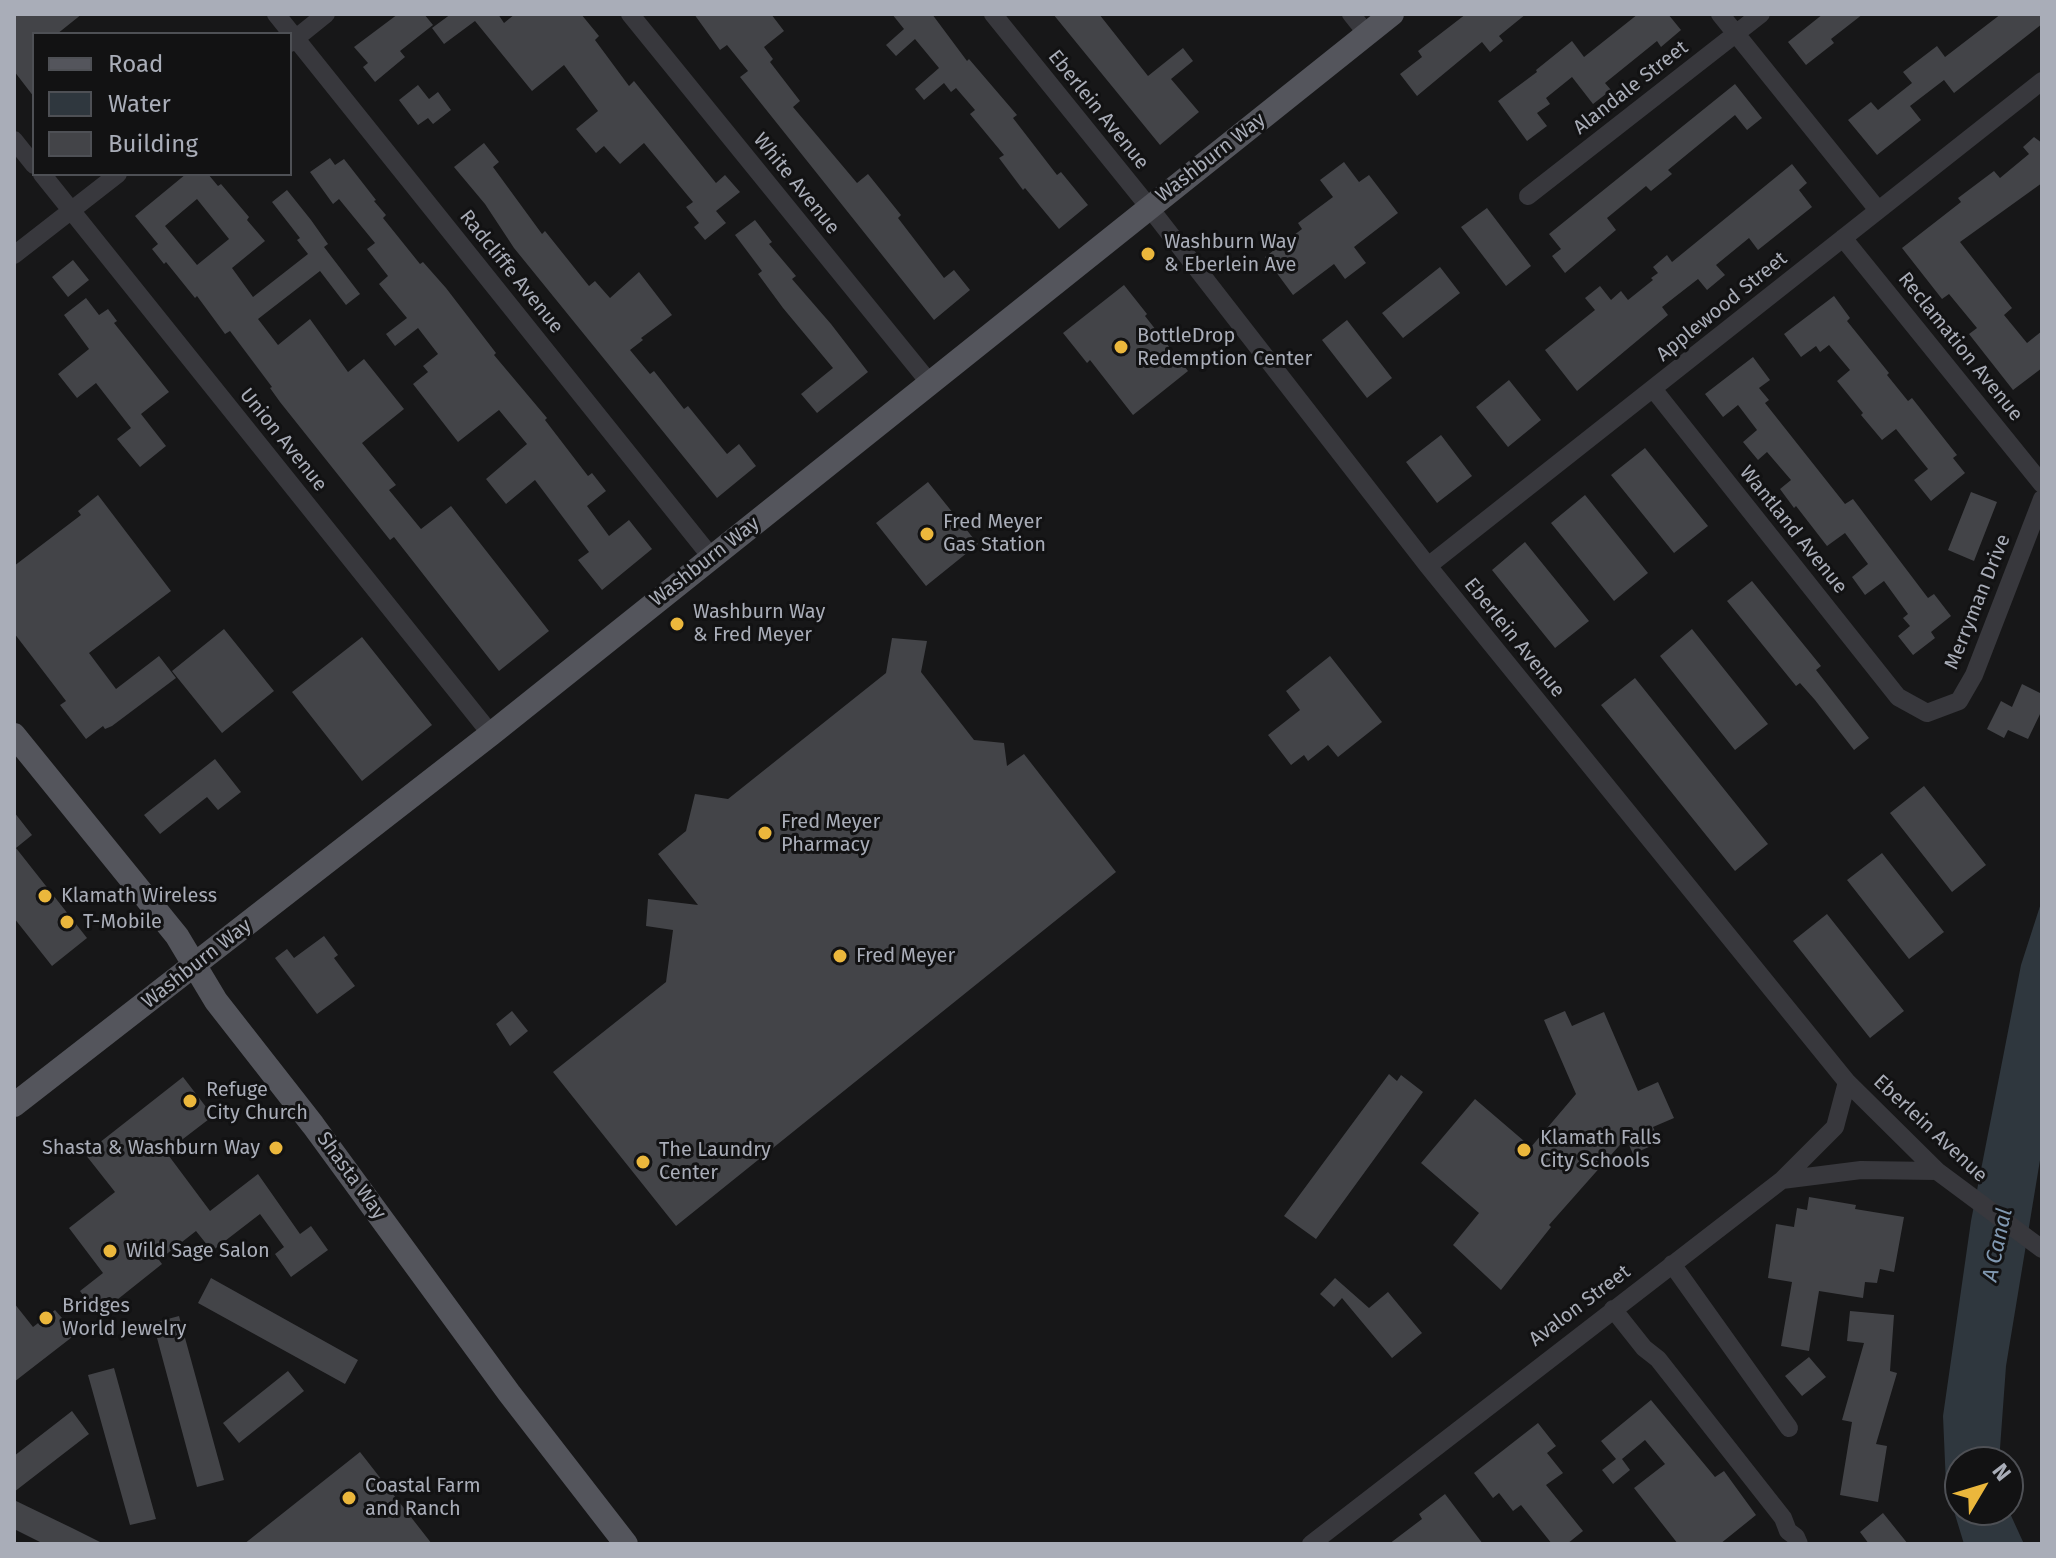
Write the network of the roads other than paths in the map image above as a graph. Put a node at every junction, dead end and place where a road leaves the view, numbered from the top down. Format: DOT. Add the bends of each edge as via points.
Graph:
graph roads {
  1 [pos="276,14"];
  2 [pos="326,14"];
  3 [pos="630,14"];
  4 [pos="993,14"];
  5 [pos="1351,14"];
  6 [pos="1392,14"];
  7 [pos="1720,14"];
  8 [pos="1761,14"];
  9 [pos="288,32"];
  10 [pos="1367,34"];
  11 [pos="1736,34"];
  12 [pos="293,40"];
  13 [pos="2042,81"];
  14 [pos="14,140"];
  15 [pos="32,162"];
  16 [pos="44,176"];
  17 [pos="115,176"];
  18 [pos="1528,196"];
  19 [pos="1149,207"];
  20 [pos="70,210"];
  21 [pos="1878,210"];
  22 [pos="1843,238"];
  23 [pos="14,255"];
  24 [pos="929,382"];
  25 [pos="1654,390"];
  26 [pos="2042,484"];
  27 [pos="2042,499"];
  28 [pos="712,558"];
  29 [pos="1428,566"];
  30 [pos="1898,697"];
  31 [pos="491,734"];
  32 [pos="14,735"];
  33 [pos="195,967"];
  34 [pos="1847,1082"];
  35 [pos="14,1105"];
  36 [pos="1937,1171"];
  37 [pos="1782,1180"];
  38 [pos="2039,1248"];
  39 [pos="1672,1264"];
  40 [pos="1613,1309"];
  41 [pos="1789,1428"];
  42 [pos="626,1544"];
  43 [pos="1311,1544"];
  44 [pos="1799,1544"];
  1 -- 9 [label="street, Radcliffe Avenue"];
  2 -- 12 [label="street"];
  3 -- 24 [label="street, White Avenue"];
  4 -- 19 [label="street, Eberlein Avenue"];
  5 -- 10 [label="street"];
  6 -- 10 [label="main road, Washburn Way"];
  7 -- 11 [label="street"];
  8 -- 11 [label="street, Alandale Street"];
  10 -- 19 [label="main road, Washburn Way"];
  11 -- 18 [label="street, Alandale Street"];
  11 -- 21 [label="street"];
  12 -- 28 [label="street, Radcliffe Avenue"];
  13 -- 21 [label="street, Applewood Street"];
  14 -- 15 [label="street"];
  16 -- 20 [label="street, Union Avenue"];
  17 -- 20 [label="street"];
  19 -- 24 [label="main road, Washburn Way"];
  19 -- 29 [label="street, Eberlein Avenue"];
  20 -- 23 [label="street"];
  20 -- 31 [label="street, Union Avenue"];
  21 -- 22 [label="street, Applewood Street"];
  22 -- 25 [label="street, Applewood Street"];
  22 -- 26 [label="street, Reclamation Avenue"];
  24 -- 28 [label="main road, Washburn Way"];
  25 -- 29 [label="street, Applewood Street"];
  25 -- 30 [label="street, Wantland Avenue"];
  27 -- 30 [label="street, Merryman Drive" via="1959,701 1927,713"];
  28 -- 31 [label="main road, Washburn Way"];
  29 -- 34 [label="street, Eberlein Avenue"];
  31 -- 33 [label="main road, Washburn Way"];
  32 -- 33 [label="main road, Shasta Way" via="177,936"];
  33 -- 35 [label="main road, Washburn Way"];
  33 -- 42 [label="main road, Shasta Way"];
  34 -- 36 [label="street, Eberlein Avenue"];
  34 -- 37 [label="street, Avalon Street" via="1835,1127"];
  36 -- 37 [label="street" via="1861,1170"];
  36 -- 38 [label="street, Eberlein Avenue"];
  37 -- 39 [label="street, Avalon Street"];
  39 -- 40 [label="street, Avalon Street"];
  39 -- 41 [label="street"];
  40 -- 43 [label="street, Avalon Street"];
  40 -- 44 [label="street" via="1658,1359"];
}
